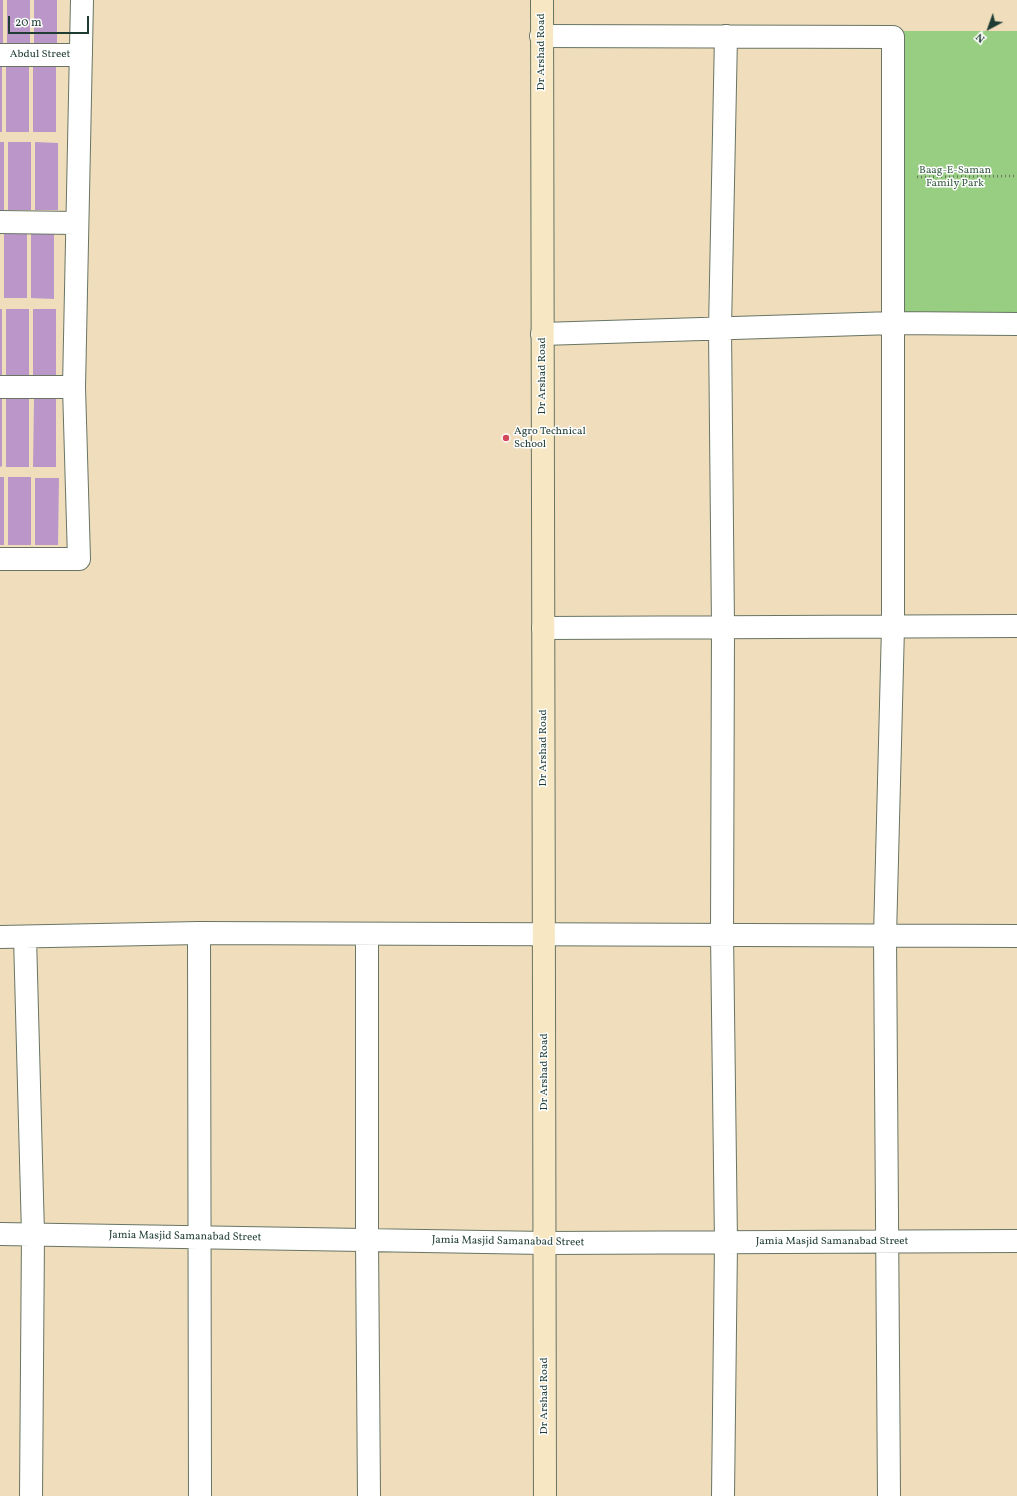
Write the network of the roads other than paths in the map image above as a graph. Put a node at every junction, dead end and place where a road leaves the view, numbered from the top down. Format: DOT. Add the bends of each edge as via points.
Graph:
graph roads {
  1 [pos="82,0"];
  2 [pos="542,0"];
  3 [pos="541,36"];
  4 [pos="726,36"];
  5 [pos="0,55"];
  6 [pos="81,55"];
  7 [pos="0,222"];
  8 [pos="76,224"];
  9 [pos="893,323"];
  10 [pos="1017,324"];
  11 [pos="720,329"];
  12 [pos="542,334"];
  13 [pos="0,387"];
  14 [pos="74,387"];
  15 [pos="0,559"];
  16 [pos="1017,626"];
  17 [pos="723,627"];
  18 [pos="893,627"];
  19 [pos="543,628"];
  20 [pos="199,933"];
  21 [pos="545,933"];
  22 [pos="722,934"];
  23 [pos="367,935"];
  24 [pos="885,936"];
  25 [pos="1017,936"];
  26 [pos="0,937"];
  27 [pos="25,937"];
  28 [pos="0,1234"];
  29 [pos="33,1234"];
  30 [pos="199,1237"];
  31 [pos="367,1240"];
  32 [pos="1017,1241"];
  33 [pos="888,1242"];
  34 [pos="545,1243"];
  35 [pos="726,1243"];
  36 [pos="31,1496"];
  37 [pos="200,1496"];
  38 [pos="370,1496"];
  39 [pos="545,1496"];
  40 [pos="723,1496"];
  41 [pos="889,1496"];
  1 -- 6 [label="street"];
  2 -- 3 [label="street, Dr Arshad Road"];
  3 -- 4 [label="street"];
  3 -- 12 [label="street, Dr Arshad Road"];
  4 -- 9 [label="street" via="893,37"];
  4 -- 11 [label="street"];
  5 -- 6 [label="street, Abdul Street"];
  6 -- 8 [label="street"];
  7 -- 8 [label="street"];
  8 -- 14 [label="street"];
  9 -- 10 [label="street"];
  9 -- 11 [label="street"];
  9 -- 18 [label="street"];
  11 -- 12 [label="street"];
  11 -- 17 [label="street"];
  12 -- 19 [label="street, Dr Arshad Road"];
  13 -- 14 [label="street"];
  14 -- 15 [label="street" via="79,558"];
  16 -- 18 [label="street"];
  17 -- 18 [label="street"];
  17 -- 19 [label="street"];
  17 -- 22 [label="street"];
  18 -- 24 [label="street"];
  19 -- 21 [label="street, Dr Arshad Road"];
  20 -- 23 [label="street"];
  20 -- 27 [label="street"];
  20 -- 30 [label="street"];
  21 -- 22 [label="street"];
  21 -- 23 [label="street"];
  21 -- 34 [label="street, Dr Arshad Road"];
  22 -- 24 [label="street"];
  22 -- 35 [label="street"];
  23 -- 31 [label="street"];
  24 -- 25 [label="street"];
  24 -- 33 [label="street"];
  26 -- 27 [label="street"];
  27 -- 29 [label="street"];
  28 -- 29 [label="street, Jamia Masjid Samanabad Street"];
  29 -- 30 [label="street, Jamia Masjid Samanabad Street"];
  29 -- 36 [label="street"];
  30 -- 31 [label="street, Jamia Masjid Samanabad Street"];
  30 -- 37 [label="street"];
  31 -- 34 [label="street, Jamia Masjid Samanabad Street"];
  31 -- 38 [label="street"];
  32 -- 33 [label="street, Jamia Masjid Samanabad Street"];
  33 -- 35 [label="street, Jamia Masjid Samanabad Street"];
  33 -- 41 [label="street"];
  34 -- 35 [label="street, Jamia Masjid Samanabad Street"];
  34 -- 39 [label="street, Dr Arshad Road"];
  35 -- 40 [label="street"];
}
